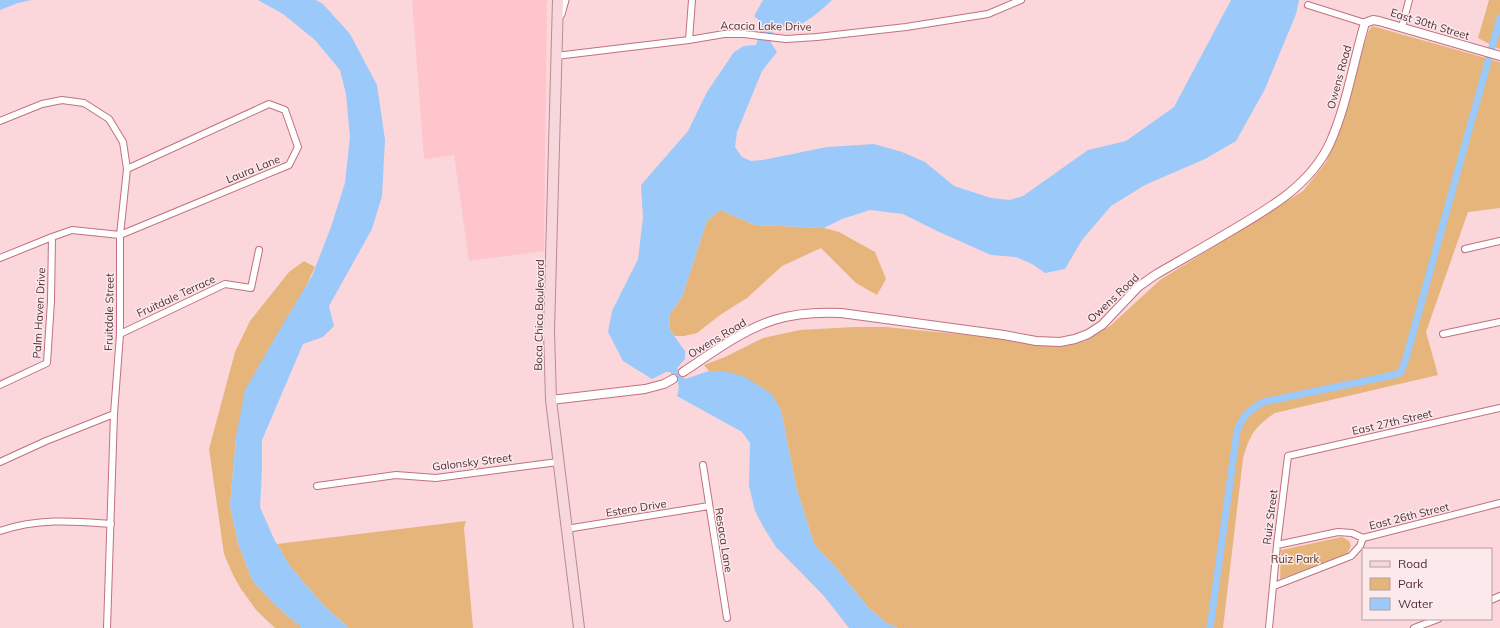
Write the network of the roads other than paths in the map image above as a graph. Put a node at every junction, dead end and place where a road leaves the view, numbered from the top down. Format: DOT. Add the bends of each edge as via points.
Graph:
graph roads {
  1 [pos="558,0"];
  2 [pos="564,0"];
  3 [pos="692,0"];
  4 [pos="1021,0"];
  5 [pos="1409,0"];
  6 [pos="1308,5"];
  7 [pos="558,21"];
  8 [pos="1365,23"];
  9 [pos="1402,27"];
  10 [pos="689,40"];
  11 [pos="556,56"];
  12 [pos="1500,56"];
  13 [pos="0,121"];
  14 [pos="127,168"];
  15 [pos="120,235"];
  16 [pos="52,237"];
  17 [pos="1500,241"];
  18 [pos="1465,249"];
  19 [pos="259,250"];
  20 [pos="0,258"];
  21 [pos="1500,322"];
  22 [pos="120,334"];
  23 [pos="1443,334"];
  24 [pos="683,372"];
  25 [pos="674,379"];
  26 [pos="0,385"];
  27 [pos="551,400"];
  28 [pos="1500,408"];
  29 [pos="114,414"];
  30 [pos="1288,456"];
  31 [pos="0,462"];
  32 [pos="558,462"];
  33 [pos="703,465"];
  34 [pos="317,486"];
  35 [pos="1500,503"];
  36 [pos="709,506"];
  37 [pos="111,524"];
  38 [pos="566,529"];
  39 [pos="0,531"];
  40 [pos="1363,538"];
  41 [pos="1277,545"];
  42 [pos="1274,586"];
  43 [pos="727,618"];
  44 [pos="1435,620"];
  45 [pos="107,628"];
  46 [pos="579,628"];
  47 [pos="1269,628"];
  48 [pos="1414,628"];
  1 -- 7 [label="main road, Boca Chica Boulevard"];
  2 -- 7 [label="main road"];
  3 -- 10 [label="street"];
  4 -- 10 [label="street, Acacia Lake Drive" via="988,14 906,27 786,39 724,34"];
  5 -- 9 [label="street"];
  6 -- 8 [label="street, East 30th Street"];
  7 -- 11 [label="main road, Boca Chica Boulevard"];
  8 -- 9 [label="street, East 30th Street" via="1379,20"];
  8 -- 24 [label="street, Owens Road" via="1339,122 1329,145 1313,170 1299,185 1263,212 1138,287 1102,325 1088,334 1060,342 1036,341 841,312 816,312 774,320 747,331"];
  9 -- 12 [label="street, East 30th Street"];
  10 -- 11 [label="street, Acacia Lake Drive"];
  11 -- 27 [label="main road, Boca Chica Boulevard" via="549,331"];
  13 -- 14 [label="street, Fruitdale Street" via="42,104 62,100 84,103 110,119 123,142"];
  14 -- 15 [label="street, Fruitdale Street"];
  14 -- 15 [label="street, Laura Lane" via="269,104 285,110 298,146 289,165"];
  15 -- 16 [label="street" via="72,230"];
  15 -- 22 [label="street, Fruitdale Street"];
  16 -- 20 [label="street"];
  16 -- 26 [label="street, Palm Haven Drive" via="48,363"];
  17 -- 18 [label="street"];
  19 -- 22 [label="street, Fruitdale Terrace" via="251,288 225,284"];
  21 -- 23 [label="street"];
  22 -- 29 [label="street, Fruitdale Street"];
  25 -- 27 [label="street" via="645,389"];
  27 -- 32 [label="main road, Boca Chica Boulevard"];
  28 -- 30 [label="street, East 27th Street"];
  29 -- 31 [label="street"];
  29 -- 37 [label="street, Fruitdale Street"];
  30 -- 41 [label="street, Ruiz Street"];
  32 -- 34 [label="street, Galonsky Street" via="436,478 396,475"];
  32 -- 38 [label="main road, Boca Chica Boulevard"];
  33 -- 36 [label="street, Resaca Lane"];
  35 -- 40 [label="street, East 26th Street"];
  36 -- 38 [label="street, Estero Drive"];
  36 -- 43 [label="street, Resaca Lane"];
  37 -- 39 [label="street" via="65,520 19,524"];
  37 -- 45 [label="street, Fruitdale Street"];
  38 -- 46 [label="main road, Boca Chica Boulevard"];
  40 -- 41 [label="street, East 26th Street" via="1352,532 1338,532"];
  40 -- 42 [label="street" via="1351,556"];
  41 -- 42 [label="street, Ruiz Street"];
  42 -- 47 [label="street, Ruiz Street"];
  44 -- 48 [label="street"];
}
